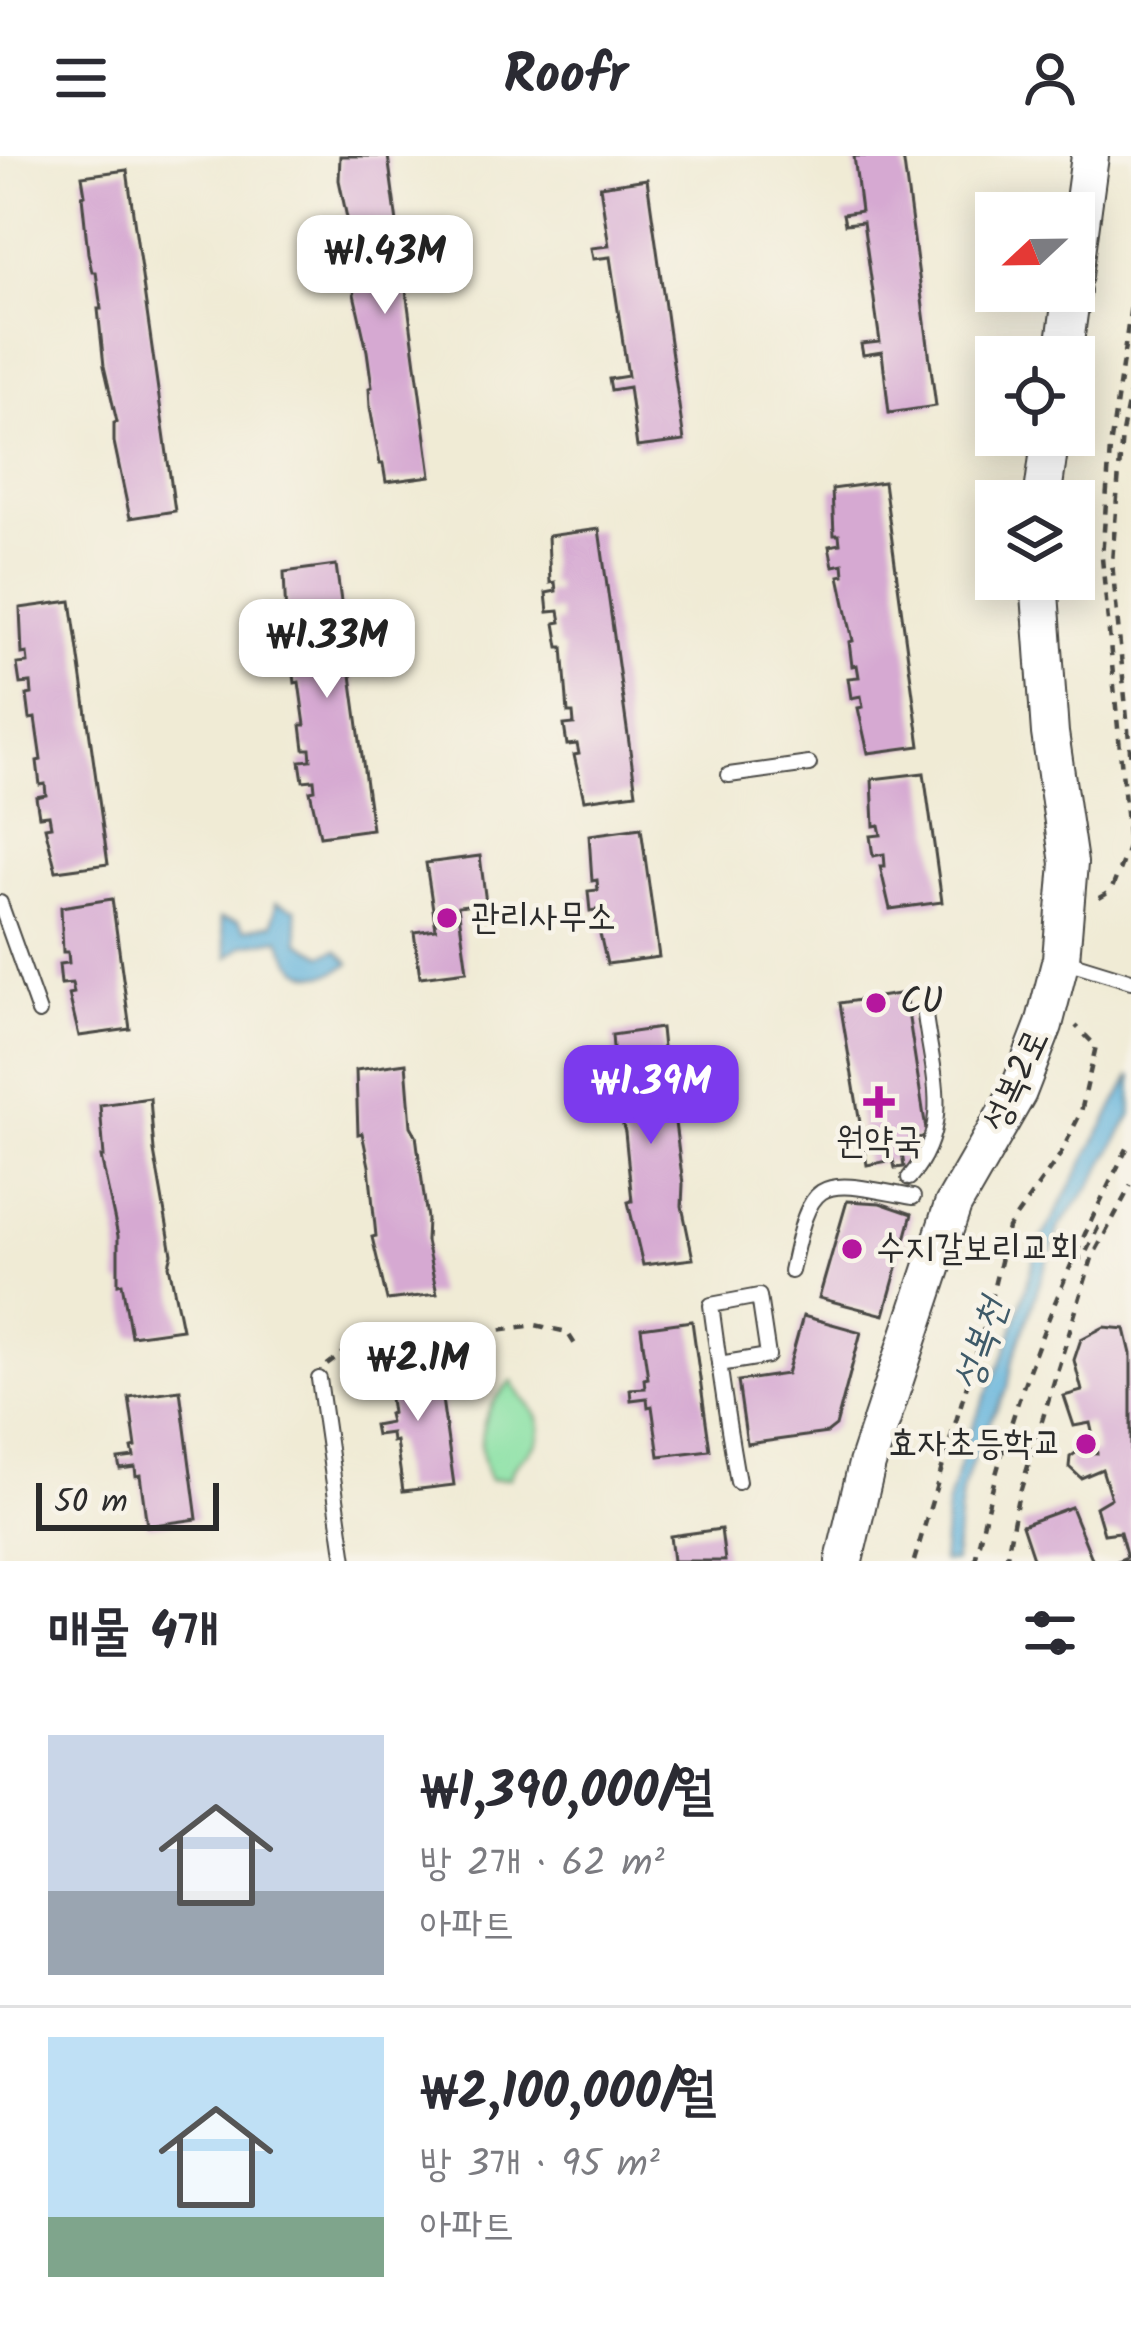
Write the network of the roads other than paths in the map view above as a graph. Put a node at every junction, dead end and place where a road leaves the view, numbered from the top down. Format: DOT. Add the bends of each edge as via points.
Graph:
graph roads {
  1 [pos="1090,156"];
  2 [pos="1085,192"];
  3 [pos="1040,600"];
  4 [pos="809,764"];
  5 [pos="729,775"];
  6 [pos="0,903"];
  7 [pos="1061,959"];
  8 [pos="1126,980"];
  9 [pos="39,1012"];
  10 [pos="925,1015"];
  11 [pos="909,1178"];
  12 [pos="913,1196"];
  13 [pos="791,1271"];
  14 [pos="719,1364"];
  15 [pos="319,1379"];
  16 [pos="739,1482"];
  17 [pos="345,1561"];
  18 [pos="844,1561"];
  1 -- 2 [label="street"];
  3 -- 7 [label="street, 성복2로" via="1069,863"];
  4 -- 5 [label="lane"];
  6 -- 9 [label="lane"];
  7 -- 8 [label="lane"];
  7 -- 18 [label="street, 성복2로" via="1018,1092 953,1205 867,1464"];
  10 -- 11 [label="lane" via="938,1122"];
  12 -- 13 [label="lane" via="820,1190 801,1225"];
  14 -- 14 [label="lane" via="711,1305 759,1296 768,1357"];
  14 -- 16 [label="lane"];
  15 -- 17 [label="lane"];
}
